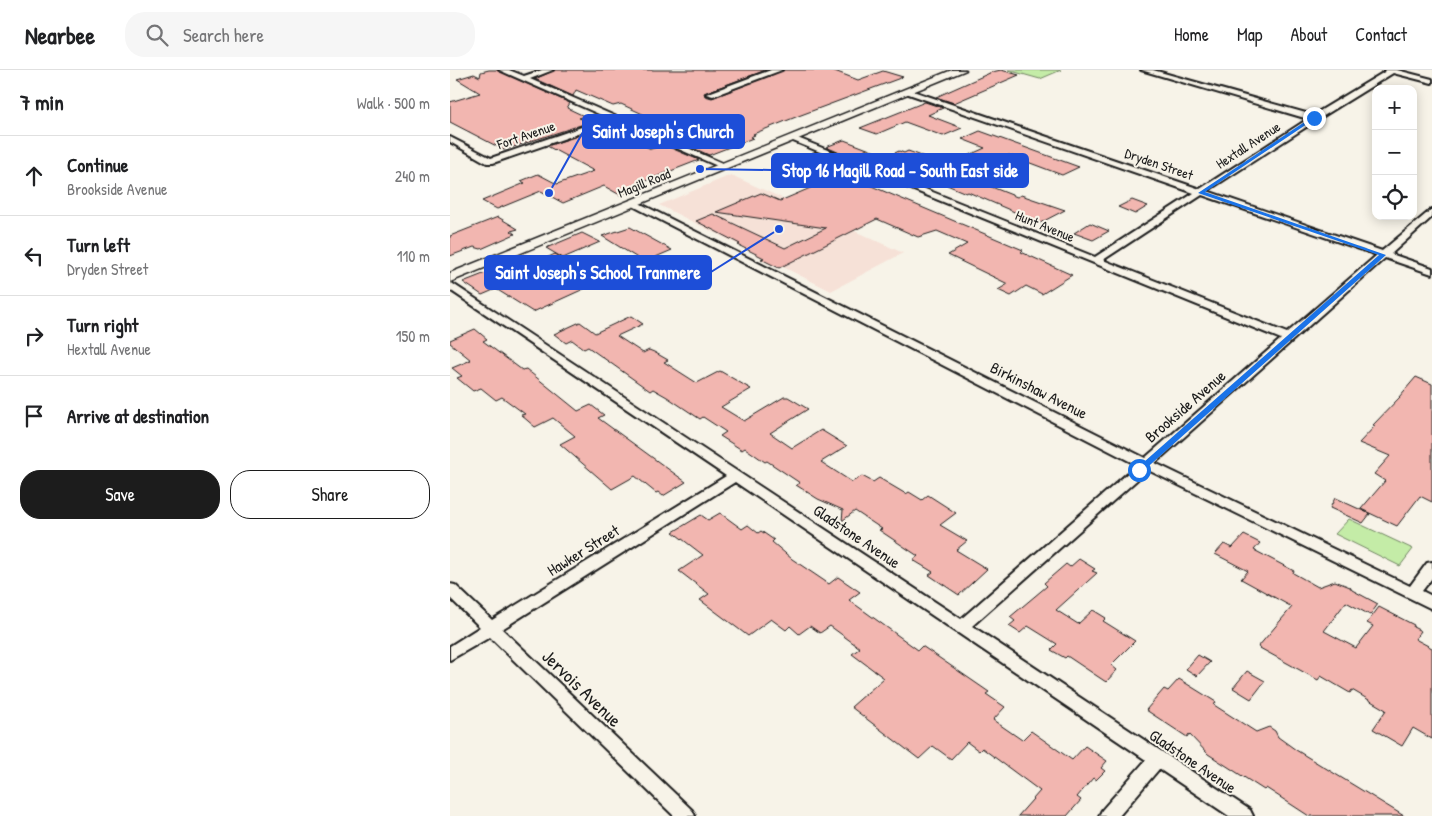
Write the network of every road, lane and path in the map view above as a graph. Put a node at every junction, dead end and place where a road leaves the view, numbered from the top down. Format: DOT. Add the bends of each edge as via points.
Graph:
graph roads {
  1 [pos="504,70"];
  2 [pos="549,70"];
  3 [pos="778,70"];
  4 [pos="961,70"];
  5 [pos="1145,70"];
  6 [pos="1390,70"];
  7 [pos="523,79"];
  8 [pos="1432,80"];
  9 [pos="907,92"];
  10 [pos="710,94"];
  11 [pos="1314,118"];
  12 [pos="613,119"];
  13 [pos="792,139"];
  14 [pos="450,140"];
  15 [pos="725,166"];
  16 [pos="1200,193"];
  17 [pos="634,204"];
  18 [pos="1432,212"];
  19 [pos="1383,255"];
  20 [pos="1095,261"];
  21 [pos="1432,271"];
  22 [pos="450,278"];
  23 [pos="450,285"];
  24 [pos="1289,338"];
  25 [pos="1146,464"];
  26 [pos="735,476"];
  27 [pos="1432,567"];
  28 [pos="450,589"];
  29 [pos="1413,593"];
  30 [pos="1432,603"];
  31 [pos="961,627"];
  32 [pos="492,628"];
  33 [pos="450,654"];
  34 [pos="1158,758"];
  35 [pos="686,816"];
  36 [pos="1108,816"];
  37 [pos="1244,816"];
  1 -- 7 [label="street"];
  2 -- 7 [label="street"];
  3 -- 10 [label="street"];
  4 -- 9 [label="main road, Magill Road"];
  5 -- 11 [label="street"];
  6 -- 8 [label="street"];
  6 -- 11 [label="street, Hextall Avenue"];
  7 -- 12 [label="street"];
  9 -- 13 [label="main road, Magill Road"];
  9 -- 16 [label="street, Dryden Street"];
  11 -- 16 [label="street, Hextall Avenue"];
  12 -- 14 [label="street, Fort Avenue" via="490,162"];
  12 -- 15 [label="street"];
  13 -- 15 [label="main road, Magill Road"];
  13 -- 20 [label="street, Hunt Avenue"];
  15 -- 17 [label="main road, Magill Road"];
  16 -- 19 [label="street, Dryden Street"];
  16 -- 20 [label="street, Hextall Avenue"];
  17 -- 22 [label="main road, Magill Road"];
  17 -- 25 [label="street, Birkinshaw Avenue"];
  18 -- 19 [label="street, Brookside Avenue"];
  19 -- 21 [label="street, Dryden Street"];
  19 -- 24 [label="street, Brookside Avenue"];
  20 -- 24 [label="street, Hunt Avenue"];
  23 -- 26 [label="street, Gladstone Avenue"];
  24 -- 25 [label="street, Brookside Avenue"];
  25 -- 29 [label="street, Birkinshaw Avenue"];
  25 -- 31 [label="street, Brookside Avenue"];
  26 -- 31 [label="street, Gladstone Avenue"];
  26 -- 32 [label="street, Hawker Street"];
  27 -- 29 [label="street"];
  28 -- 32 [label="street, Jervois Avenue"];
  29 -- 30 [label="street, Birkinshaw Avenue"];
  31 -- 34 [label="street, Gladstone Avenue"];
  32 -- 33 [label="street, Hawker Street"];
  32 -- 35 [label="street, Jervois Avenue"];
  34 -- 36 [label="street"];
  34 -- 37 [label="street, Gladstone Avenue"];
}
